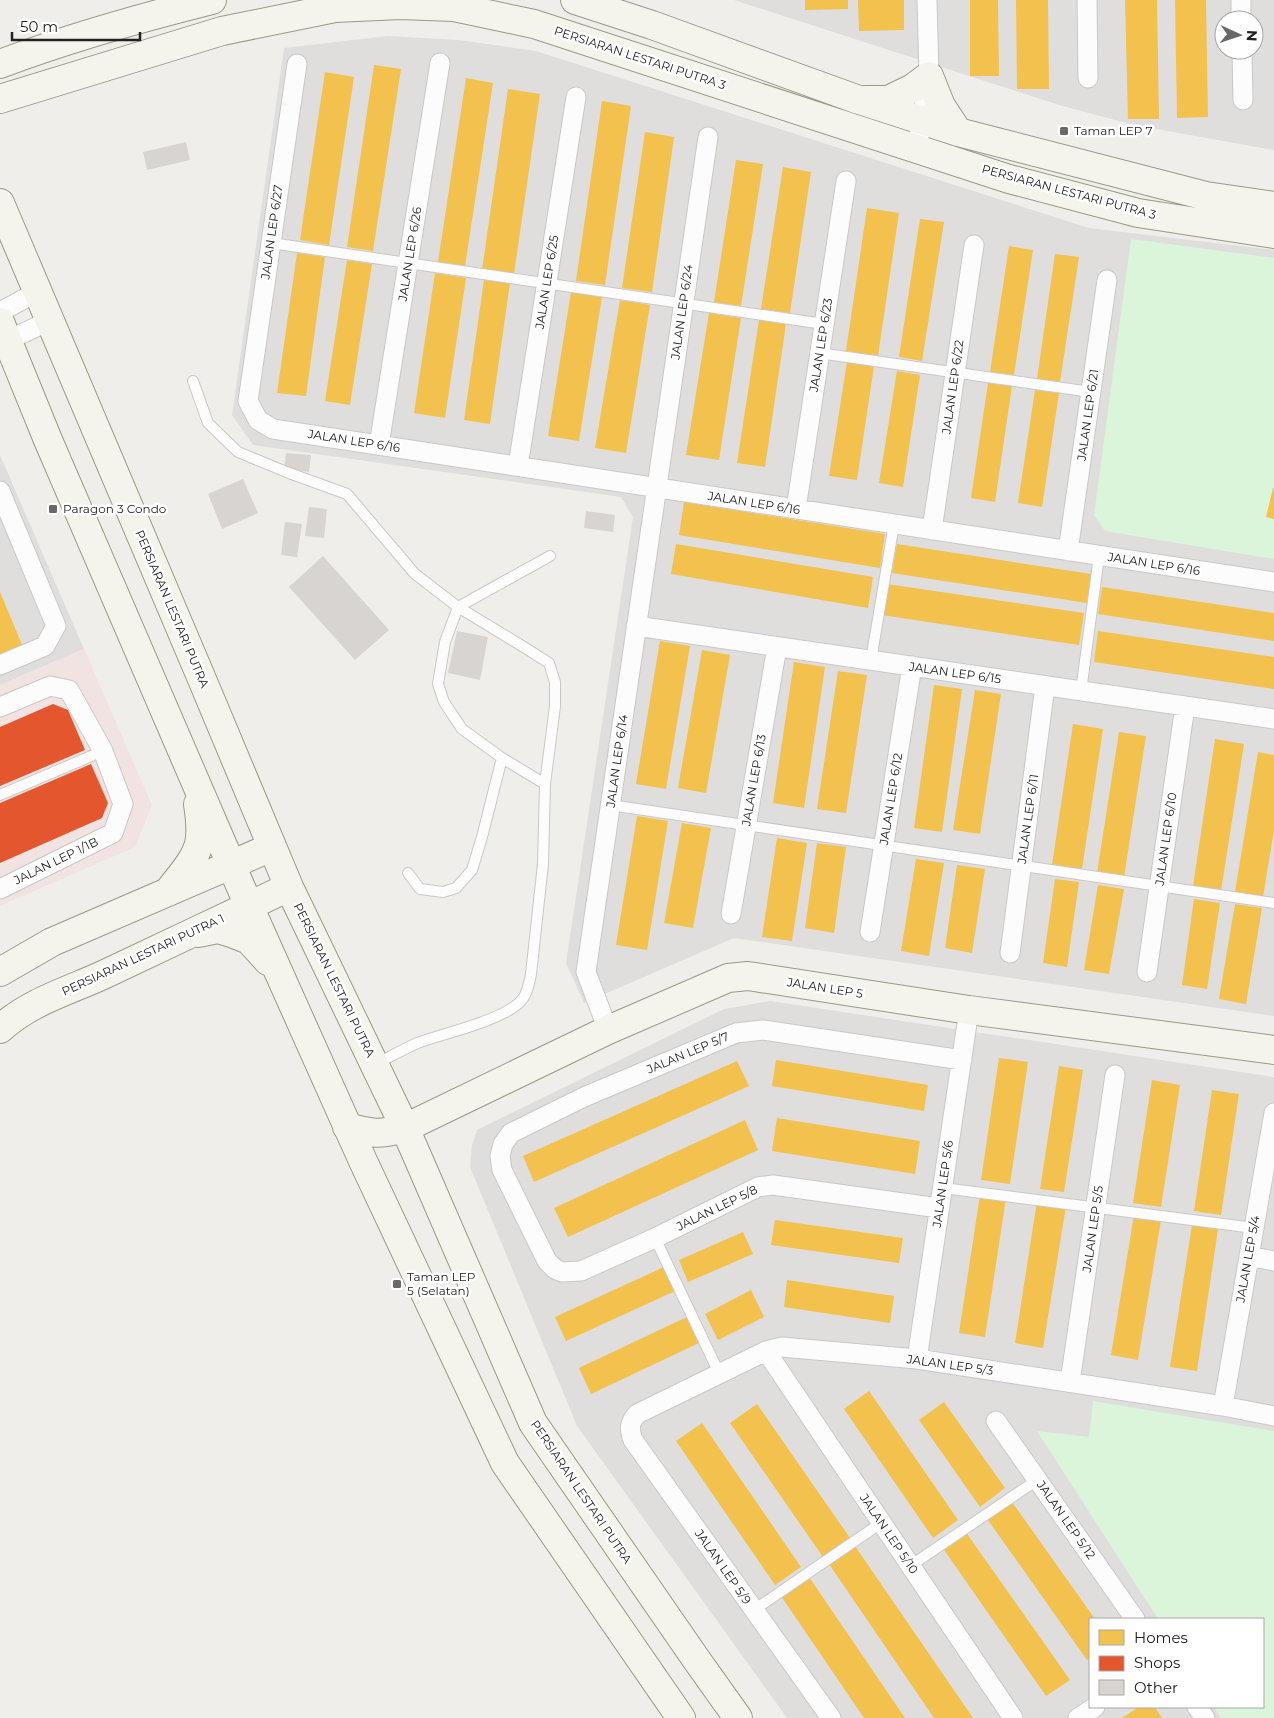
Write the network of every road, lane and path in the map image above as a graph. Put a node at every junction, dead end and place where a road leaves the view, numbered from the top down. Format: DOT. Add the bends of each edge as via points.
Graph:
graph roads {
  1 [pos="212,0"];
  2 [pos="575,0"];
  3 [pos="928,0"];
  4 [pos="1087,0"];
  5 [pos="454,3"];
  6 [pos="1242,60"];
  7 [pos="440,63"];
  8 [pos="0,64"];
  9 [pos="297,64"];
  10 [pos="929,76"];
  11 [pos="1088,78"];
  12 [pos="11,96"];
  13 [pos="576,97"];
  14 [pos="859,100"];
  15 [pos="1242,100"];
  16 [pos="0,110"];
  17 [pos="922,122"];
  18 [pos="958,132"];
  19 [pos="708,137"];
  20 [pos="917,148"];
  21 [pos="846,181"];
  22 [pos="0,203"];
  23 [pos="1274,206"];
  24 [pos="1274,234"];
  25 [pos="271,244"];
  26 [pos="974,245"];
  27 [pos="408,263"];
  28 [pos="1107,280"];
  29 [pos="546,283"];
  30 [pos="37,292"];
  31 [pos="684,303"];
  32 [pos="0,312"];
  33 [pos="49,320"];
  34 [pos="824,324"];
  35 [pos="6,350"];
  36 [pos="819,353"];
  37 [pos="955,372"];
  38 [pos="193,380"];
  39 [pos="1091,392"];
  40 [pos="248,401"];
  41 [pos="379,445"];
  42 [pos="518,466"];
  43 [pos="656,488"];
  44 [pos="0,491"];
  45 [pos="796,509"];
  46 [pos="894,524"];
  47 [pos="932,530"];
  48 [pos="1068,551"];
  49 [pos="550,556"];
  50 [pos="1099,556"];
  51 [pos="1274,582"];
  52 [pos="458,607"];
  53 [pos="636,626"];
  54 [pos="777,647"];
  55 [pos="871,660"];
  56 [pos="0,665"];
  57 [pos="912,666"];
  58 [pos="1045,686"];
  59 [pos="1081,691"];
  60 [pos="1185,706"];
  61 [pos="0,707"];
  62 [pos="1274,719"];
  63 [pos="103,751"];
  64 [pos="502,758"];
  65 [pos="195,783"];
  66 [pos="545,784"];
  67 [pos="0,795"];
  68 [pos="610,805"];
  69 [pos="746,825"];
  70 [pos="884,846"];
  71 [pos="272,847"];
  72 [pos="231,866"];
  73 [pos="1022,866"];
  74 [pos="408,873"];
  75 [pos="1160,886"];
  76 [pos="289,887"];
  77 [pos="0,889"];
  78 [pos="168,893"];
  79 [pos="1274,902"];
  80 [pos="249,906"];
  81 [pos="731,914"];
  82 [pos="870,932"];
  83 [pos="188,935"];
  84 [pos="1010,953"];
  85 [pos="0,972"];
  86 [pos="1147,972"];
  87 [pos="279,973"];
  88 [pos="969,1010"];
  89 [pos="0,1029"];
  90 [pos="608,1030"];
  91 [pos="1274,1050"];
  92 [pos="962,1060"];
  93 [pos="375,1064"];
  94 [pos="1115,1075"];
  95 [pos="1274,1113"];
  96 [pos="347,1127"];
  97 [pos="405,1128"];
  98 [pos="942,1188"];
  99 [pos="940,1208"];
  100 [pos="1096,1208"];
  101 [pos="1254,1228"];
  102 [pos="655,1238"];
  103 [pos="1249,1256"];
  104 [pos="1274,1261"];
  105 [pos="562,1272"];
  106 [pos="766,1350"];
  107 [pos="917,1359"];
  108 [pos="719,1373"];
  109 [pos="1070,1382"];
  110 [pos="1223,1406"];
  111 [pos="637,1414"];
  112 [pos="1274,1416"];
  113 [pos="996,1421"];
  114 [pos="1037,1480"];
  115 [pos="881,1523"];
  116 [pos="910,1566"];
  117 [pos="754,1610"];
  118 [pos="1134,1618"];
  119 [pos="1093,1708"];
  120 [pos="681,1718"];
  121 [pos="738,1718"];
  122 [pos="831,1718"];
  123 [pos="1013,1718"];
  124 [pos="1078,1718"];
  1 -- 8 [label="street" via="58,43"];
  2 -- 14 [label="street"];
  3 -- 10 [label="street"];
  4 -- 11 [label="street"];
  5 -- 12 [label="street, PERSIARAN LESTARI PUTRA 3" via="335,8 241,27"];
  5 -- 20 [label="street, PERSIARAN LESTARI PUTRA 3" via="534,24"];
  6 -- 15 [label="street"];
  7 -- 27 [label="street, JALAN LEP 6/26"];
  9 -- 25 [label="street, JALAN LEP 6/27"];
  10 -- 14 [label="street" via="888,100"];
  10 -- 17 [label="street"];
  10 -- 18 [label="street" via="941,106"];
  12 -- 16 [label="street"];
  13 -- 29 [label="street, JALAN LEP 6/25"];
  14 -- 17 [label="street"];
  17 -- 18 [label="street"];
  17 -- 20 [label="street"];
  18 -- 23 [label="street" via="1206,196"];
  19 -- 31 [label="street, JALAN LEP 6/24"];
  20 -- 24 [label="street, PERSIARAN LESTARI PUTRA 3" via="1009,179 1138,213"];
  21 -- 34 [label="street, JALAN LEP 6/23"];
  22 -- 30 [label="street, PERSIARAN LESTARI PUTRA"];
  25 -- 27 [label="lane"];
  25 -- 40 [label="street, JALAN LEP 6/27"];
  26 -- 37 [label="street, JALAN LEP 6/22"];
  27 -- 29 [label="lane"];
  27 -- 41 [label="street, JALAN LEP 6/26"];
  28 -- 39 [label="street, JALAN LEP 6/21"];
  29 -- 31 [label="lane"];
  29 -- 42 [label="street, JALAN LEP 6/25"];
  30 -- 32 [label="street"];
  30 -- 33 [label="street, PERSIARAN LESTARI PUTRA"];
  31 -- 34 [label="lane"];
  31 -- 43 [label="street, JALAN LEP 6/24"];
  33 -- 35 [label="street"];
  33 -- 71 [label="street, PERSIARAN LESTARI PUTRA"];
  34 -- 36 [label="street, JALAN LEP 6/23"];
  35 -- 65 [label="street"];
  36 -- 37 [label="lane"];
  36 -- 45 [label="street, JALAN LEP 6/23"];
  37 -- 39 [label="lane"];
  37 -- 47 [label="street, JALAN LEP 6/22"];
  38 -- 52 [label="lane" via="208,423 238,452 347,494 415,574"];
  39 -- 48 [label="street, JALAN LEP 6/21"];
  40 -- 41 [label="street, JALAN LEP 6/16" via="258,420 273,429"];
  41 -- 42 [label="street, JALAN LEP 6/16"];
  42 -- 43 [label="street, JALAN LEP 6/16"];
  43 -- 45 [label="street, JALAN LEP 6/16"];
  43 -- 53 [label="street, JALAN LEP 6/14"];
  44 -- 56 [label="street" via="56,626 45,646"];
  45 -- 46 [label="street, JALAN LEP 6/16"];
  46 -- 47 [label="street, JALAN LEP 6/16"];
  46 -- 55 [label="lane"];
  47 -- 48 [label="street, JALAN LEP 6/16"];
  48 -- 50 [label="street, JALAN LEP 6/16"];
  49 -- 52 [label="lane"];
  50 -- 51 [label="street, JALAN LEP 6/16"];
  50 -- 59 [label="lane"];
  52 -- 64 [label="lane" via="445,642 438,684 444,702 462,729"];
  52 -- 66 [label="lane" via="549,663 555,682"];
  53 -- 54 [label="street, JALAN LEP 6/15"];
  53 -- 68 [label="street, JALAN LEP 6/14"];
  54 -- 55 [label="street, JALAN LEP 6/15"];
  54 -- 69 [label="street, JALAN LEP 6/13"];
  55 -- 57 [label="street, JALAN LEP 6/15"];
  57 -- 58 [label="street, JALAN LEP 6/15"];
  57 -- 70 [label="street, JALAN LEP 6/12"];
  58 -- 59 [label="street, JALAN LEP 6/15"];
  58 -- 73 [label="street, JALAN LEP 6/11"];
  59 -- 60 [label="street, JALAN LEP 6/15"];
  60 -- 62 [label="street, JALAN LEP 6/15"];
  60 -- 75 [label="street, JALAN LEP 6/10"];
  61 -- 63 [label="street" via="50,686 69,690"];
  63 -- 67 [label="lane"];
  63 -- 77 [label="street, JALAN LEP 1/1B" via="123,804 113,833"];
  64 -- 66 [label="lane"];
  64 -- 74 [label="lane" via="472,870 456,888 442,892 420,890"];
  65 -- 72 [label="street"];
  65 -- 78 [label="street" via="199,844"];
  66 -- 93 [label="lane" via="543,864 528,990 520,1002 506,1011 419,1043"];
  68 -- 69 [label="lane"];
  68 -- 90 [label="street, JALAN LEP 6/14" via="586,972"];
  69 -- 70 [label="lane"];
  69 -- 81 [label="street, JALAN LEP 6/13"];
  70 -- 73 [label="lane"];
  70 -- 82 [label="street, JALAN LEP 6/12"];
  71 -- 72 [label="street"];
  71 -- 76 [label="street, PERSIARAN LESTARI PUTRA"];
  72 -- 78 [label="street"];
  72 -- 80 [label="street"];
  73 -- 75 [label="lane"];
  73 -- 84 [label="street, JALAN LEP 6/11"];
  75 -- 79 [label="lane"];
  75 -- 86 [label="street, JALAN LEP 6/10"];
  76 -- 80 [label="street, PERSIARAN LESTARI PUTRA 1"];
  76 -- 93 [label="street, PERSIARAN LESTARI PUTRA"];
  78 -- 85 [label="street" via="52,942"];
  80 -- 83 [label="street, PERSIARAN LESTARI PUTRA 1"];
  80 -- 87 [label="street"];
  83 -- 87 [label="street" via="218,929 249,940"];
  83 -- 89 [label="street, PERSIARAN LESTARI PUTRA 1" via="40,1002"];
  87 -- 96 [label="street"];
  88 -- 90 [label="street, JALAN LEP 5" via="748,976 728,978"];
  88 -- 91 [label="street, JALAN LEP 5"];
  88 -- 92 [label="street, JALAN LEP 5/6"];
  90 -- 97 [label="street, JALAN LEP 5"];
  92 -- 98 [label="street, JALAN LEP 5/6"];
  92 -- 105 [label="street, JALAN LEP 5/7" via="763,1030 736,1033 584,1097 511,1133 500,1156 502,1170 547,1262"];
  93 -- 97 [label="street, PERSIARAN LESTARI PUTRA"];
  94 -- 100 [label="street, JALAN LEP 5/5"];
  95 -- 101 [label="street, JALAN LEP 5/4"];
  96 -- 97 [label="street, JALAN LEP 5" via="371,1134"];
  96 -- 120 [label="street" via="505,1463"];
  97 -- 121 [label="street, PERSIARAN LESTARI PUTRA" via="533,1423"];
  98 -- 99 [label="street, JALAN LEP 5/6"];
  98 -- 100 [label="lane"];
  99 -- 102 [label="street, JALAN LEP 5/8" via="773,1185 758,1187"];
  99 -- 107 [label="street, JALAN LEP 5/6"];
  100 -- 101 [label="lane"];
  100 -- 109 [label="street, JALAN LEP 5/5"];
  101 -- 103 [label="street, JALAN LEP 5/4"];
  102 -- 105 [label="street, JALAN LEP 5/8" via="581,1271"];
  102 -- 108 [label="lane"];
  103 -- 104 [label="street"];
  103 -- 110 [label="street, JALAN LEP 5/4"];
  106 -- 107 [label="street, JALAN LEP 5/3" via="795,1347"];
  106 -- 108 [label="street, JALAN LEP 5/3"];
  106 -- 115 [label="street, JALAN LEP 5/10"];
  107 -- 109 [label="street, JALAN LEP 5/3"];
  108 -- 111 [label="street, JALAN LEP 5/3"];
  109 -- 110 [label="street, JALAN LEP 5/3"];
  110 -- 112 [label="street, JALAN LEP 5/3"];
  111 -- 117 [label="street, JALAN LEP 5/9" via="630,1425 632,1440"];
  113 -- 114 [label="street, JALAN LEP 5/12"];
  114 -- 116 [label="lane"];
  114 -- 118 [label="street, JALAN LEP 5/12"];
  115 -- 116 [label="street, JALAN LEP 5/10"];
  115 -- 117 [label="lane"];
  116 -- 123 [label="street, JALAN LEP 5/10"];
  117 -- 122 [label="street, JALAN LEP 5/9"];
  119 -- 124 [label="street"];
}
